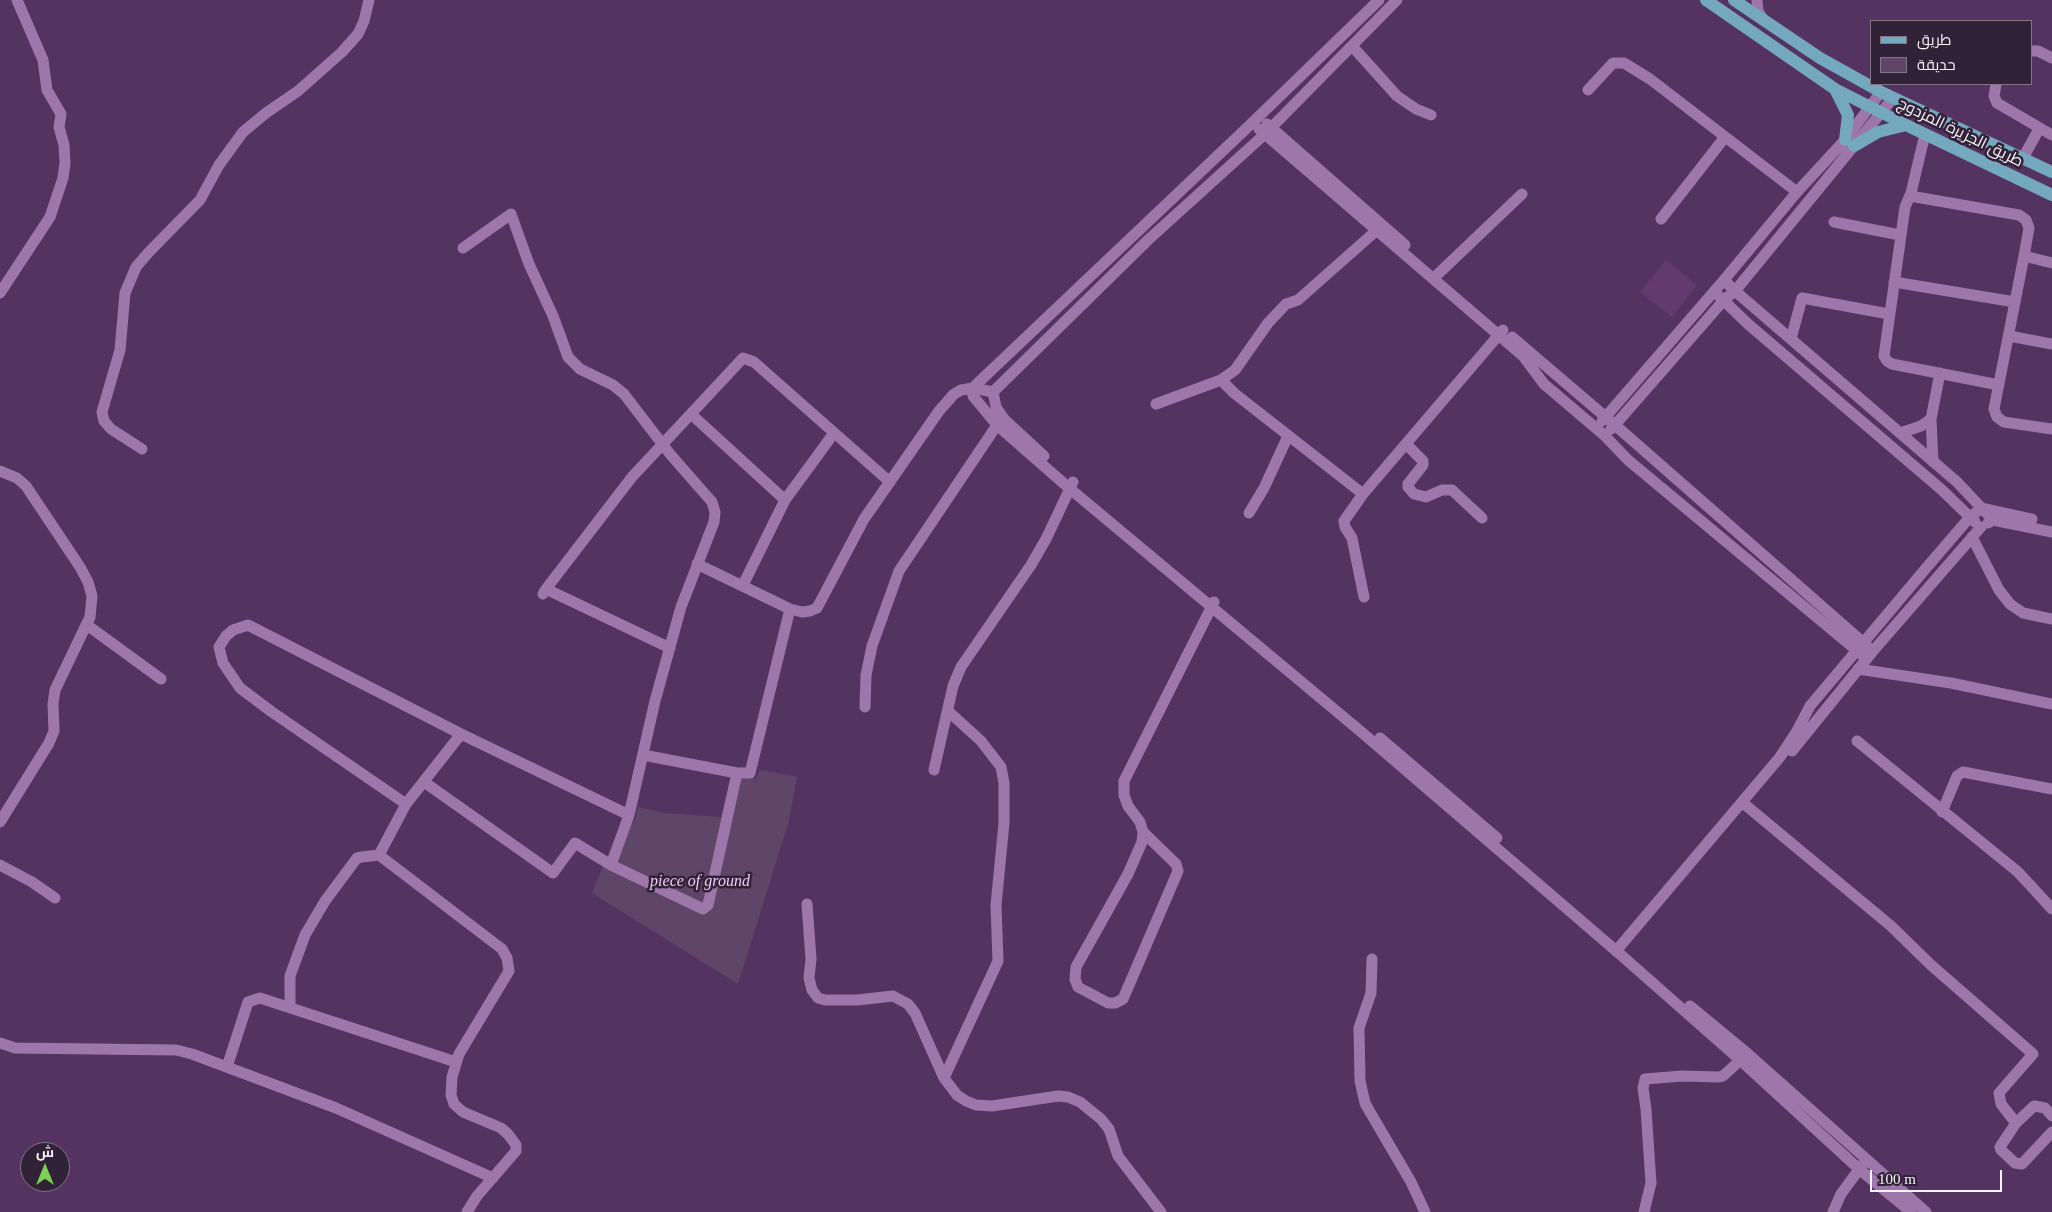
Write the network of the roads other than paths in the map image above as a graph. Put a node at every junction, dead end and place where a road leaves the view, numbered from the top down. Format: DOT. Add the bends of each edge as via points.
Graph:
graph roads {
  1 [pos="17,0"];
  2 [pos="369,0"];
  3 [pos="1379,0"];
  4 [pos="1397,0"];
  5 [pos="1706,0"];
  6 [pos="1734,0"];
  7 [pos="1757,0"];
  8 [pos="1765,22"];
  9 [pos="1352,46"];
  10 [pos="2032,51"];
  11 [pos="2052,58"];
  12 [pos="1996,85"];
  13 [pos="1835,89"];
  14 [pos="1588,90"];
  15 [pos="1881,92"];
  16 [pos="1893,98"];
  17 [pos="1870,107"];
  18 [pos="1882,113"];
  19 [pos="1431,115"];
  20 [pos="1255,120"];
  21 [pos="1906,125"];
  22 [pos="2039,129"];
  23 [pos="1268,131"];
  24 [pos="1924,134"];
  25 [pos="2052,135"];
  26 [pos="1725,137"];
  27 [pos="1850,143"];
  28 [pos="2023,158"];
  29 [pos="2052,172"];
  30 [pos="1797,192"];
  31 [pos="1522,194"];
  32 [pos="2052,195"];
  33 [pos="1910,196"];
  34 [pos="1661,218"];
  35 [pos="1834,222"];
  36 [pos="1377,230"];
  37 [pos="1900,234"];
  38 [pos="463,248"];
  39 [pos="2024,256"];
  40 [pos="2052,263"];
  41 [pos="1438,274"];
  42 [pos="1724,280"];
  43 [pos="1894,282"];
  44 [pos="1735,291"];
  45 [pos="1714,292"];
  46 [pos="0,293"];
  47 [pos="1724,300"];
  48 [pos="2016,302"];
  49 [pos="1889,314"];
  50 [pos="1501,332"];
  51 [pos="2009,336"];
  52 [pos="1791,339"];
  53 [pos="2052,344"];
  54 [pos="1940,373"];
  55 [pos="1221,380"];
  56 [pos="1999,385"];
  57 [pos="973,388"];
  58 [pos="993,392"];
  59 [pos="1156,404"];
  60 [pos="691,414"];
  61 [pos="1606,417"];
  62 [pos="1930,419"];
  63 [pos="997,425"];
  64 [pos="1615,425"];
  65 [pos="2052,429"];
  66 [pos="1600,432"];
  67 [pos="834,433"];
  68 [pos="1900,433"];
  69 [pos="1288,436"];
  70 [pos="1406,444"];
  71 [pos="663,445"];
  72 [pos="142,449"];
  73 [pos="1933,462"];
  74 [pos="0,471"];
  75 [pos="890,482"];
  76 [pos="1071,485"];
  77 [pos="1363,494"];
  78 [pos="785,500"];
  79 [pos="1982,508"];
  80 [pos="1249,513"];
  81 [pos="1970,517"];
  82 [pos="1482,518"];
  83 [pos="1993,520"];
  84 [pos="2052,525"];
  85 [pos="1981,527"];
  86 [pos="2052,532"];
  87 [pos="1972,537"];
  88 [pos="697,564"];
  89 [pos="743,585"];
  90 [pos="1364,598"];
  91 [pos="1213,605"];
  92 [pos="790,609"];
  93 [pos="2052,620"];
  94 [pos="87,625"];
  95 [pos="1860,647"];
  96 [pos="670,648"];
  97 [pos="1870,655"];
  98 [pos="1858,669"];
  99 [pos="161,679"];
  100 [pos="2052,704"];
  101 [pos="865,708"];
  102 [pos="948,711"];
  103 [pos="461,734"];
  104 [pos="1857,741"];
  105 [pos="643,755"];
  106 [pos="934,770"];
  107 [pos="738,774"];
  108 [pos="424,782"];
  109 [pos="2052,789"];
  110 [pos="406,804"];
  111 [pos="1745,805"];
  112 [pos="1942,812"];
  113 [pos="629,815"];
  114 [pos="0,822"];
  115 [pos="1143,832"];
  116 [pos="379,855"];
  117 [pos="0,865"];
  118 [pos="612,865"];
  119 [pos="55,898"];
  120 [pos="807,904"];
  121 [pos="2052,909"];
  122 [pos="1620,951"];
  123 [pos="1372,959"];
  124 [pos="290,1007"];
  125 [pos="0,1043"];
  126 [pos="1744,1057"];
  127 [pos="456,1062"];
  128 [pos="227,1067"];
  129 [pos="944,1078"];
  130 [pos="2052,1116"];
  131 [pos="2016,1123"];
  132 [pos="2052,1132"];
  133 [pos="1862,1165"];
  134 [pos="493,1178"];
  135 [pos="467,1212"];
  136 [pos="1161,1212"];
  137 [pos="1425,1212"];
  138 [pos="1644,1212"];
  139 [pos="1832,1212"];
  140 [pos="1911,1212"];
  141 [pos="1926,1212"];
  1 -- 46 [label="street" via="43,60 47,90 61,114 65,163 50,217"];
  2 -- 72 [label="street" via="358,34 298,91 243,132 218,165 200,200 136,267 125,293 120,350 102,412 110,429"];
  3 -- 20 [label="street"];
  4 -- 9 [label="street"];
  5 -- 13 [label="main road, طريق الجزيرة المزدوج"];
  6 -- 8 [label="main road, طريق الجزيرة المزدوج"];
  7 -- 8 [label="street" via="1759,16"];
  8 -- 15 [label="main road, طريق الجزيرة المزدوج"];
  9 -- 19 [label="street" via="1397,96"];
  9 -- 23 [label="street"];
  10 -- 11 [label="street"];
  12 -- 22 [label="street" via="1994,96 1997,103"];
  13 -- 17 [label="main road, طريق الجزيرة المزدوج"];
  13 -- 27 [label="main road" via="1848,116"];
  14 -- 26 [label="street" via="1613,63 1624,63"];
  15 -- 16 [label="main road, طريق الجزيرة المزدوج"];
  15 -- 17 [label="street"];
  16 -- 18 [label="street"];
  16 -- 28 [label="main road, طريق الجزيرة المزدوج"];
  17 -- 18 [label="main road, طريق الجزيرة المزدوج"];
  17 -- 27 [label="street"];
  18 -- 21 [label="main road, طريق الجزيرة المزدوج"];
  18 -- 27 [label="street"];
  20 -- 23 [label="street"];
  20 -- 57 [label="street"];
  21 -- 24 [label="main road, طريق الجزيرة المزدوج"];
  21 -- 27 [label="main road"];
  22 -- 25 [label="street"];
  22 -- 28 [label="street"];
  23 -- 36 [label="street"];
  23 -- 41 [label="street"];
  23 -- 58 [label="street" via="1148,240"];
  24 -- 32 [label="main road, طريق الجزيرة المزدوج"];
  24 -- 33 [label="street"];
  26 -- 30 [label="street"];
  26 -- 34 [label="street"];
  27 -- 30 [label="street"];
  27 -- 44 [label="street"];
  28 -- 29 [label="main road, طريق الجزيرة المزدوج"];
  30 -- 42 [label="street"];
  31 -- 41 [label="street"];
  33 -- 37 [label="street"];
  33 -- 39 [label="street" via="2019,215 2029,228"];
  35 -- 37 [label="street"];
  36 -- 50 [label="street"];
  36 -- 55 [label="street" via="1298,300 1286,304 1268,323 1235,370"];
  37 -- 43 [label="street"];
  38 -- 71 [label="street" via="511,214 568,357 580,369 624,394"];
  39 -- 40 [label="street"];
  39 -- 48 [label="street"];
  41 -- 50 [label="street"];
  42 -- 44 [label="street"];
  42 -- 45 [label="street"];
  43 -- 48 [label="street"];
  43 -- 49 [label="street"];
  44 -- 47 [label="street"];
  44 -- 52 [label="street"];
  45 -- 47 [label="street"];
  45 -- 61 [label="street"];
  47 -- 64 [label="street"];
  47 -- 81 [label="street"];
  48 -- 51 [label="street"];
  49 -- 52 [label="street" via="1802,298"];
  49 -- 54 [label="street" via="1883,352 1887,361"];
  50 -- 61 [label="street"];
  50 -- 66 [label="street" via="1544,384"];
  50 -- 70 [label="street"];
  51 -- 53 [label="street"];
  51 -- 56 [label="street"];
  52 -- 68 [label="street"];
  54 -- 56 [label="street"];
  54 -- 62 [label="street"];
  55 -- 59 [label="street"];
  55 -- 69 [label="street"];
  56 -- 65 [label="street" via="1994,409 1997,418 2004,422"];
  57 -- 58 [label="street"];
  57 -- 63 [label="street" via="973,396"];
  57 -- 75 [label="street" via="954,394"];
  58 -- 76 [label="street" via="996,407 1004,419"];
  60 -- 67 [label="street" via="740,360 747,358"];
  60 -- 71 [label="street"];
  60 -- 78 [label="street"];
  61 -- 64 [label="street"];
  61 -- 66 [label="street"];
  62 -- 68 [label="street" via="1921,426"];
  62 -- 73 [label="street"];
  63 -- 76 [label="street"];
  63 -- 101 [label="street" via="899,571 872,646 866,675"];
  64 -- 66 [label="street"];
  64 -- 95 [label="street"];
  66 -- 95 [label="street" via="1628,460"];
  67 -- 75 [label="street"];
  67 -- 78 [label="street"];
  68 -- 73 [label="street"];
  69 -- 77 [label="street"];
  69 -- 80 [label="street"];
  70 -- 77 [label="street"];
  70 -- 82 [label="street" via="1423,461 1408,484 1414,494 1426,497 1442,490 1452,490"];
  71 -- 88 [label="street" via="712,502 715,512"];
  71 -- 96 [label="street" via="632,477 544,592"];
  73 -- 79 [label="street"];
  74 -- 94 [label="street" via="26,486 80,567 92,596"];
  75 -- 92 [label="street" via="864,519 817,608 802,612"];
  76 -- 91 [label="street"];
  76 -- 102 [label="street" via="1031,564 961,668"];
  77 -- 90 [label="street" via="1344,521 1352,538"];
  78 -- 89 [label="street"];
  79 -- 81 [label="street"];
  79 -- 83 [label="street"];
  79 -- 84 [label="street"];
  81 -- 85 [label="street"];
  81 -- 95 [label="street"];
  83 -- 85 [label="street"];
  83 -- 86 [label="street"];
  85 -- 87 [label="street"];
  87 -- 93 [label="street" via="1999,590 2010,604 2023,613"];
  87 -- 97 [label="street"];
  88 -- 89 [label="street"];
  88 -- 96 [label="street"];
  89 -- 92 [label="street"];
  91 -- 115 [label="street" via="1124,780 1124,795"];
  91 -- 122 [label="street"];
  92 -- 107 [label="street" via="750,773"];
  94 -- 99 [label="street"];
  94 -- 114 [label="street" via="55,690 54,731 49,743"];
  95 -- 97 [label="street"];
  95 -- 111 [label="street" via="1810,706 1789,745"];
  96 -- 105 [label="street"];
  97 -- 98 [label="street"];
  98 -- 100 [label="street" via="1951,683"];
  98 -- 111 [label="street"];
  102 -- 106 [label="street"];
  102 -- 129 [label="street" via="981,741 1001,767 1004,823 996,905 998,961"];
  103 -- 108 [label="street"];
  103 -- 110 [label="street" via="248,625 232,630 226,636 219,647 223,663 240,688"];
  103 -- 113 [label="street"];
  104 -- 112 [label="street"];
  105 -- 107 [label="street"];
  105 -- 113 [label="street"];
  107 -- 118 [label="street" via="706,907 703,909"];
  108 -- 110 [label="street"];
  108 -- 118 [label="street" via="554,873 575,843"];
  109 -- 112 [label="street" via="1963,772 1957,776"];
  110 -- 116 [label="street"];
  111 -- 122 [label="street"];
  111 -- 131 [label="street" via="1891,926 1930,965 2033,1054 1999,1093 2001,1104"];
  112 -- 121 [label="street" via="2018,872"];
  113 -- 118 [label="street"];
  115 -- 115 [label="street" via="1136,860 1076,967 1078,987 1108,1003 1123,999 1178,871 1176,864"];
  116 -- 124 [label="street" via="357,858 305,935 290,976"];
  116 -- 127 [label="street" via="502,949 507,958 509,970"];
  117 -- 119 [label="street"];
  120 -- 129 [label="street" via="809,978 818,998 857,1000 893,996 908,1004"];
  122 -- 126 [label="street"];
  123 -- 137 [label="street" via="1371,993 1359,1028 1362,1089 1370,1112"];
  124 -- 127 [label="street"];
  124 -- 128 [label="street" via="260,998 248,1002"];
  125 -- 128 [label="street" via="15,1048 176,1050"];
  126 -- 133 [label="street"];
  126 -- 138 [label="street" via="1719,1077 1644,1079 1651,1183"];
  127 -- 134 [label="street" via="451,1095 454,1104 463,1112 501,1128 516,1145 516,1151"];
  128 -- 134 [label="street" via="336,1108"];
  129 -- 136 [label="street" via="957,1095 976,1105 992,1106 1058,1096 1080,1102 1109,1129 1118,1156"];
  130 -- 131 [label="street" via="2045,1108 2034,1106"];
  131 -- 132 [label="street" via="2000,1146 2017,1164 2022,1164"];
  133 -- 139 [label="street"];
  133 -- 140 [label="street"];
  133 -- 141 [label="street"];
  134 -- 135 [label="street"];
}
